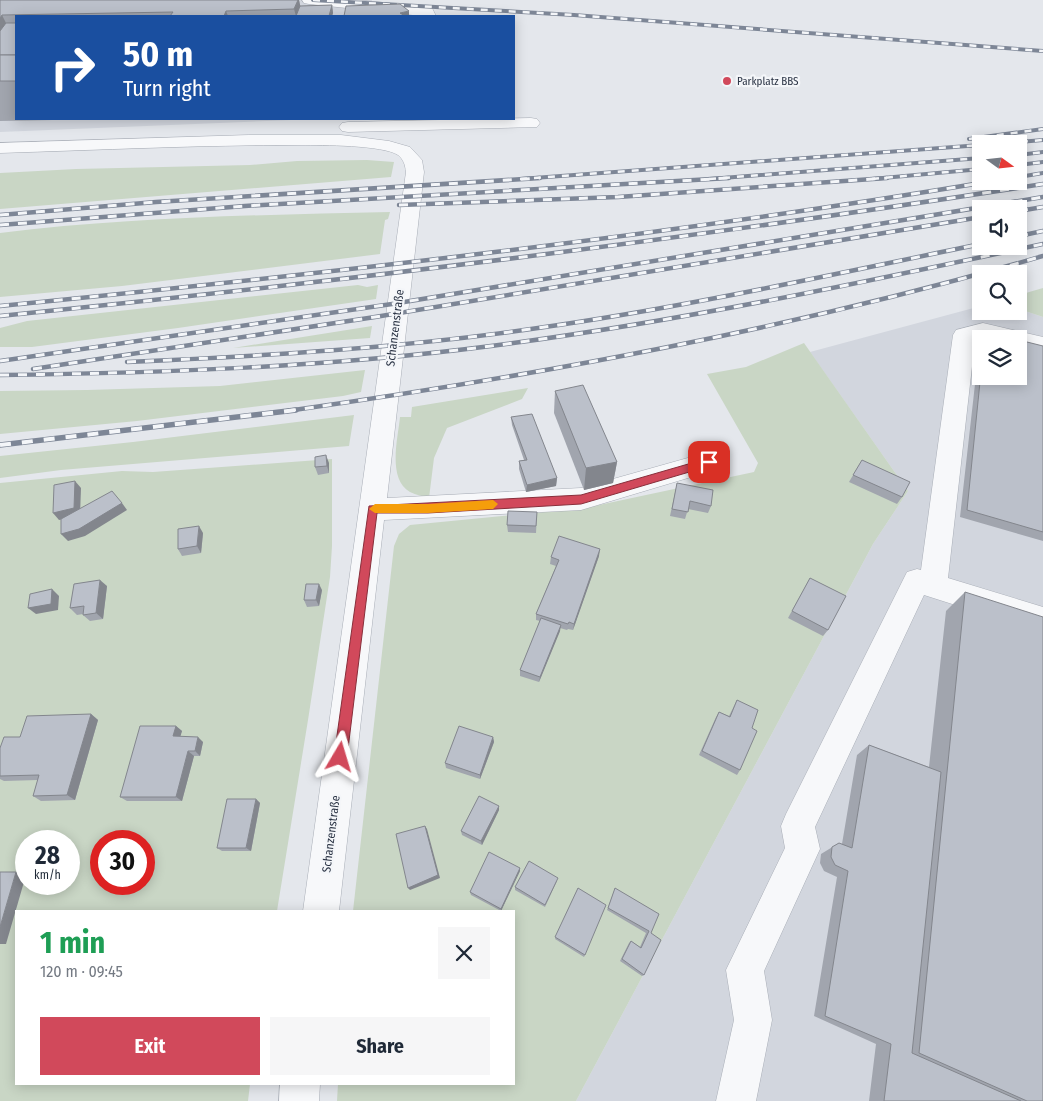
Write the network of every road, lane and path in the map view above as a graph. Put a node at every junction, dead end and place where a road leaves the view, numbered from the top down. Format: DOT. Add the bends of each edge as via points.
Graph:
graph roads {
  1 [pos="309,0"];
  2 [pos="429,15"];
  3 [pos="444,121"];
  4 [pos="531,124"];
  5 [pos="341,140"];
  6 [pos="0,148"];
  7 [pos="972,333"];
  8 [pos="1027,342"];
  9 [pos="1043,346"];
  10 [pos="709,462"];
  11 [pos="372,509"];
  12 [pos="933,586"];
  13 [pos="1043,620"];
  14 [pos="321,910"];
  15 [pos="300,1085"];
  16 [pos="299,1101"];
  17 [pos="736,1101"];
  1 -- 2 [label="street" via="427,11"];
  3 -- 4 [label="street"];
  3 -- 5 [label="street" via="348,126"];
  5 -- 6 [label="street, Schanzenstraße" via="165,141"];
  5 -- 11 [label="street, Schanzenstraße" via="404,151 413,160 415,172"];
  7 -- 12 [label="street" via="964,335"];
  8 -- 9 [label="street"];
  10 -- 11 [label="street" via="581,499"];
  11 -- 14 [label="street, Schanzenstraße"];
  12 -- 13 [label="street"];
  12 -- 17 [label="street" via="917,581 798,826 803,849 745,970 753,1020"];
  15 -- 16 [label="street"];
}
